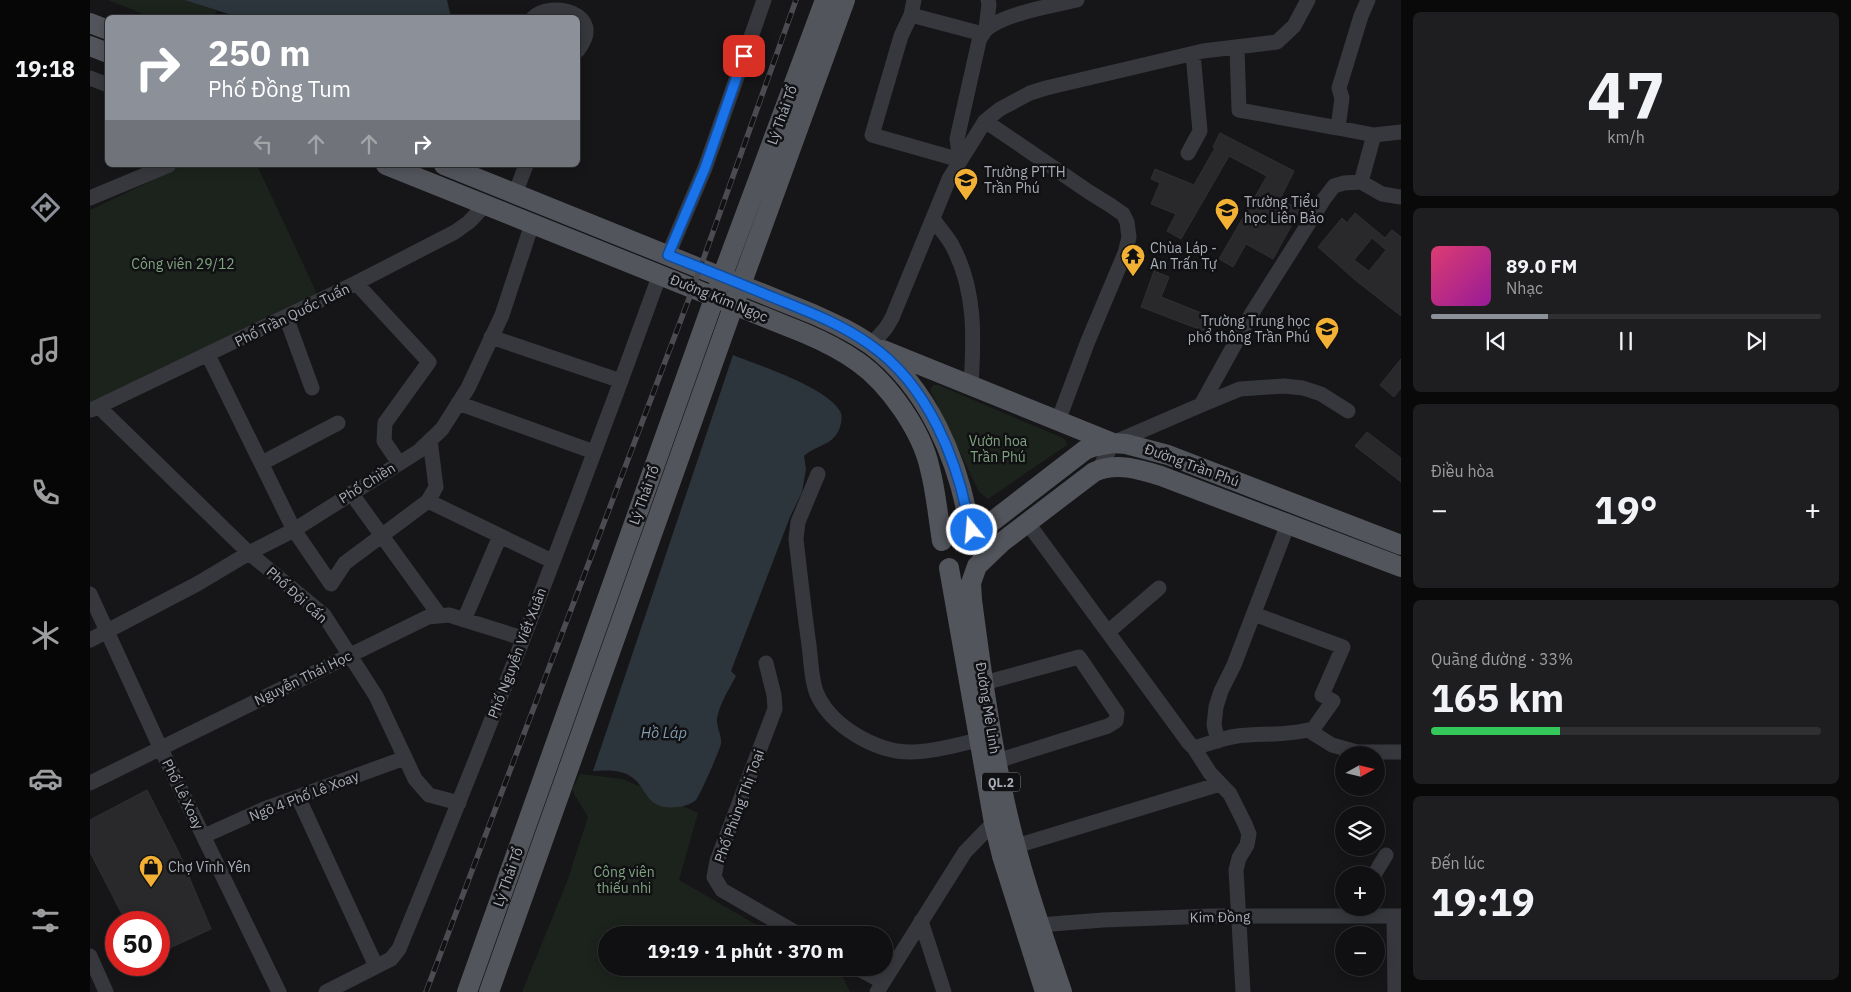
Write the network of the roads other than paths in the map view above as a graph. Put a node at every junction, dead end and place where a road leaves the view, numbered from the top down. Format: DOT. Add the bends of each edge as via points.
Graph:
graph roads {
  1 [pos="764,0"];
  2 [pos="825,0"];
  3 [pos="845,0"];
  4 [pos="988,0"];
  5 [pos="1077,0"];
  6 [pos="1308,0"];
  7 [pos="1368,0"];
  8 [pos="913,8"];
  9 [pos="535,15"];
  10 [pos="90,23"];
  11 [pos="105,29"];
  12 [pos="984,32"];
  13 [pos="90,46"];
  14 [pos="580,47"];
  15 [pos="1237,48"];
  16 [pos="105,52"];
  17 [pos="1192,54"];
  18 [pos="90,78"];
  19 [pos="105,84"];
  20 [pos="985,121"];
  21 [pos="1338,128"];
  22 [pos="1401,132"];
  23 [pos="1374,135"];
  24 [pos="1188,153"];
  25 [pos="960,160"];
  26 [pos="164,167"];
  27 [pos="391,167"];
  28 [pos="449,167"];
  29 [pos="525,167"];
  30 [pos="1361,182"];
  31 [pos="515,194"];
  32 [pos="1401,197"];
  33 [pos="90,198"];
  34 [pos="485,205"];
  35 [pos="933,219"];
  36 [pos="532,224"];
  37 [pos="668,255"];
  38 [pos="660,274"];
  39 [pos="722,276"];
  40 [pos="356,284"];
  41 [pos="741,284"];
  42 [pos="715,296"];
  43 [pos="734,304"];
  44 [pos="286,317"];
  45 [pos="491,337"];
  46 [pos="871,345"];
  47 [pos="208,355"];
  48 [pos="621,381"];
  49 [pos="971,386"];
  50 [pos="312,388"];
  51 [pos="458,404"];
  52 [pos="1201,406"];
  53 [pos="95,409"];
  54 [pos="1348,411"];
  55 [pos="1058,421"];
  56 [pos="338,423"];
  57 [pos="430,440"];
  58 [pos="1113,443"];
  59 [pos="594,452"];
  60 [pos="262,463"];
  61 [pos="400,463"];
  62 [pos="1100,470"];
  63 [pos="818,474"];
  64 [pos="351,494"];
  65 [pos="428,501"];
  66 [pos="1027,522"];
  67 [pos="1288,524"];
  68 [pos="294,530"];
  69 [pos="970,530"];
  70 [pos="382,536"];
  71 [pos="500,536"];
  72 [pos="942,541"];
  73 [pos="1401,545"];
  74 [pos="248,553"];
  75 [pos="552,561"];
  76 [pos="976,566"];
  77 [pos="1401,567"];
  78 [pos="949,568"];
  79 [pos="1159,588"];
  80 [pos="90,594"];
  81 [pos="1254,614"];
  82 [pos="440,616"];
  83 [pos="464,620"];
  84 [pos="107,632"];
  85 [pos="1108,632"];
  86 [pos="522,638"];
  87 [pos="90,640"];
  88 [pos="351,655"];
  89 [pos="766,664"];
  90 [pos="984,683"];
  91 [pos="1311,732"];
  92 [pos="978,740"];
  93 [pos="1218,741"];
  94 [pos="160,747"];
  95 [pos="1194,748"];
  96 [pos="1401,752"];
  97 [pos="405,758"];
  98 [pos="997,761"];
  99 [pos="90,783"];
  100 [pos="1220,784"];
  101 [pos="298,797"];
  102 [pos="459,803"];
  103 [pos="1000,816"];
  104 [pos="204,836"];
  105 [pos="1016,846"];
  106 [pos="1386,855"];
  107 [pos="1379,866"];
  108 [pos="1335,913"];
  109 [pos="1239,916"];
  110 [pos="1397,916"];
  111 [pos="921,921"];
  112 [pos="1039,925"];
  113 [pos="784,926"];
  114 [pos="90,956"];
  115 [pos="376,966"];
  116 [pos="867,976"];
  117 [pos="880,987"];
  118 [pos="106,992"];
  119 [pos="279,992"];
  120 [pos="326,992"];
  121 [pos="467,992"];
  122 [pos="489,992"];
  123 [pos="944,992"];
  124 [pos="1045,992"];
  125 [pos="1062,992"];
  126 [pos="1243,992"];
  127 [pos="1395,992"];
  1 -- 37 [label="street" via="705,168"];
  2 -- 39 [label="main road, Lý Thái Tổ"];
  3 -- 41 [label="main road, Lý Thái Tổ"];
  4 -- 12 [label="street"];
  5 -- 12 [label="street" via="1014,16 997,22"];
  6 -- 15 [label="street" via="1294,26 1277,42"];
  7 -- 21 [label="street" via="1338,88 1342,98"];
  8 -- 12 [label="street"];
  8 -- 25 [label="street" via="901,36 872,135"];
  9 -- 14 [label="street" via="550,2 560,1 578,9 586,25"];
  10 -- 11 [label="main road"];
  12 -- 25 [label="street" via="979,41 957,139"];
  13 -- 16 [label="main road"];
  15 -- 17 [label="street"];
  15 -- 21 [label="street" via="1239,110"];
  17 -- 20 [label="street" via="1030,93"];
  17 -- 24 [label="street" via="1200,131"];
  18 -- 19 [label="street"];
  20 -- 25 [label="street"];
  20 -- 55 [label="street" via="1110,204 1123,214 1127,222 1129,237 1125,253"];
  21 -- 23 [label="street"];
  22 -- 23 [label="street"];
  23 -- 30 [label="street"];
  25 -- 35 [label="street"];
  26 -- 33 [label="street"];
  27 -- 34 [label="main road, Đường Kim Ngọc / QL.2"];
  28 -- 31 [label="main road, Đường Kim Ngọc / QL.2"];
  29 -- 31 [label="street"];
  30 -- 32 [label="street" via="1382,194"];
  30 -- 52 [label="street" via="1334,186 1324,199 1252,313"];
  31 -- 37 [label="main road, Đường Kim Ngọc / QL.2"];
  34 -- 36 [label="main road, Đường Kim Ngọc / QL.2"];
  34 -- 40 [label="street, Phố Trần Quốc Tuấn" via="455,232"];
  35 -- 46 [label="street" via="892,318"];
  35 -- 49 [label="street" via="952,246 971,301"];
  36 -- 38 [label="main road, Đường Kim Ngọc / QL.2"];
  36 -- 45 [label="street, Phố Chiền"];
  37 -- 39 [label="main road, Đường Kim Ngọc / QL.2"];
  38 -- 42 [label="main road, Đường Kim Ngọc / QL.2"];
  38 -- 48 [label="street, Phố Nguyễn Viết Xuân"];
  39 -- 41 [label="main road, Đường Kim Ngọc / QL.2"];
  39 -- 42 [label="main road, Lý Thái Tổ"];
  40 -- 44 [label="street, Phố Trần Quốc Tuấn"];
  40 -- 61 [label="street" via="429,362 385,423 384,441"];
  41 -- 43 [label="main road, Lý Thái Tổ"];
  41 -- 46 [label="main road, Đường Kim Ngọc / QL.2" via="844,328"];
  42 -- 43 [label="main road, Đường Kim Ngọc / QL.2"];
  42 -- 121 [label="main road, Lý Thái Tổ"];
  43 -- 72 [label="main road, Đường Kim Ngọc / QL.2" via="834,347 859,362 879,380 903,411 925,453"];
  43 -- 122 [label="main road, Lý Thái Tổ"];
  44 -- 47 [label="street, Phố Trần Quốc Tuấn"];
  44 -- 50 [label="street"];
  45 -- 48 [label="street"];
  45 -- 51 [label="street, Phố Chiền"];
  46 -- 49 [label="main road"];
  46 -- 69 [label="main road, Đường Kim Ngọc / QL.2" via="892,363 929,412 953,464"];
  47 -- 53 [label="street, Phố Trần Quốc Tuấn"];
  47 -- 60 [label="street"];
  48 -- 59 [label="street, Phố Nguyễn Viết Xuân"];
  49 -- 55 [label="main road"];
  51 -- 57 [label="street, Phố Chiền" via="442,429"];
  51 -- 59 [label="street"];
  52 -- 54 [label="street" via="1240,389 1284,386 1321,394"];
  52 -- 58 [label="street"];
  53 -- 74 [label="street, Phố Đội Cấn"];
  55 -- 58 [label="main road"];
  56 -- 60 [label="street"];
  57 -- 61 [label="street, Phố Chiền"];
  57 -- 65 [label="street" via="436,488"];
  58 -- 62 [label="street"];
  58 -- 69 [label="main road, Đường Trần Phú" via="1085,450 989,524"];
  58 -- 73 [label="main road, Đường Trần Phú" via="1137,445 1168,454"];
  59 -- 75 [label="street, Phố Nguyễn Viết Xuân"];
  60 -- 68 [label="street"];
  61 -- 64 [label="street, Phố Chiền"];
  62 -- 66 [label="main road, Đường Trần Phú"];
  62 -- 67 [label="main road, Đường Trần Phú" via="1123,466 1146,471"];
  63 -- 92 [label="street" via="798,522 796,539 817,694 841,724 859,738 876,745 908,752"];
  64 -- 68 [label="street, Phố Chiền"];
  64 -- 70 [label="street"];
  65 -- 70 [label="street"];
  65 -- 71 [label="street"];
  66 -- 76 [label="main road, Đường Trần Phú"];
  66 -- 85 [label="street"];
  67 -- 77 [label="main road, Đường Trần Phú"];
  67 -- 81 [label="street"];
  68 -- 70 [label="street" via="330,584 345,564"];
  68 -- 74 [label="street, Phố Chiền"];
  69 -- 72 [label="main road" via="954,530"];
  69 -- 76 [label="main road, QL.2" via="982,546 982,557"];
  70 -- 82 [label="street"];
  71 -- 75 [label="street"];
  71 -- 83 [label="street"];
  72 -- 78 [label="main road, QL.2" via="941,556"];
  74 -- 84 [label="street, Phố Chiền" via="198,584"];
  74 -- 88 [label="street, Phố Đội Cấn" via="324,615"];
  75 -- 86 [label="street, Phố Nguyễn Viết Xuân"];
  76 -- 78 [label="main road" via="963,572"];
  76 -- 90 [label="main road, Đường Mê Linh / QL.2" via="971,596"];
  78 -- 92 [label="main road, Đường Mê Linh / QL.2"];
  79 -- 85 [label="street"];
  80 -- 84 [label="street, Phố Lê Xoay"];
  81 -- 91 [label="street" via="1343,647 1322,695 1333,701"];
  81 -- 93 [label="street" via="1216,707 1214,725"];
  82 -- 83 [label="street, Nguyễn Thái Học"];
  82 -- 88 [label="street, Nguyễn Thái Học" via="428,617"];
  83 -- 86 [label="street, Nguyễn Thái Học"];
  84 -- 87 [label="street, Phố Chiền"];
  84 -- 94 [label="street, Phố Lê Xoay"];
  85 -- 95 [label="street"];
  86 -- 102 [label="street, Phố Nguyễn Viết Xuân"];
  88 -- 94 [label="street, Nguyễn Thái Học"];
  88 -- 97 [label="street, Phố Đội Cấn" via="376,696"];
  89 -- 113 [label="street, Phố Phùng Thị Toại" via="775,709 717,860 714,877 722,890"];
  90 -- 98 [label="main road, Đường Mê Linh / QL.2"];
  90 -- 98 [label="street" via="1079,657 1116,713 1116,721 1108,726"];
  91 -- 93 [label="street" via="1290,735 1261,733"];
  91 -- 96 [label="street" via="1332,745 1357,752"];
  92 -- 103 [label="main road, Đường Mê Linh / QL.2"];
  93 -- 95 [label="street"];
  94 -- 99 [label="street, Nguyễn Thái Học"];
  94 -- 104 [label="street, Phố Lê Xoay"];
  95 -- 100 [label="street"];
  97 -- 101 [label="street, Ngõ 4 Phố Lê Xoay"];
  97 -- 102 [label="street, Phố Đội Cấn" via="415,780 429,795"];
  98 -- 103 [label="main road, Đường Mê Linh / QL.2"];
  100 -- 105 [label="street"];
  100 -- 109 [label="street" via="1230,794 1249,834 1236,870"];
  101 -- 104 [label="street, Ngõ 4 Phố Lê Xoay"];
  101 -- 115 [label="street"];
  102 -- 115 [label="street, Phố Nguyễn Viết Xuân" via="399,949 391,959"];
  103 -- 105 [label="main road, Đường Mê Linh / QL.2"];
  103 -- 111 [label="street" via="965,852"];
  103 -- 124 [label="main road, Đường Mê Linh / QL.2" via="1002,856"];
  104 -- 119 [label="street, Phố Lê Xoay"];
  105 -- 112 [label="main road, Đường Mê Linh / QL.2"];
  106 -- 107 [label="street"];
  108 -- 109 [label="street, Kim Đồng"];
  109 -- 112 [label="street, Kim Đồng"];
  109 -- 126 [label="street"];
  110 -- 127 [label="street"];
  111 -- 117 [label="street"];
  111 -- 123 [label="street"];
  112 -- 125 [label="main road, Đường Mê Linh / QL.2"];
  114 -- 118 [label="street"];
  115 -- 120 [label="street, Phố Nguyễn Viết Xuân"];
  116 -- 117 [label="street"];
}
